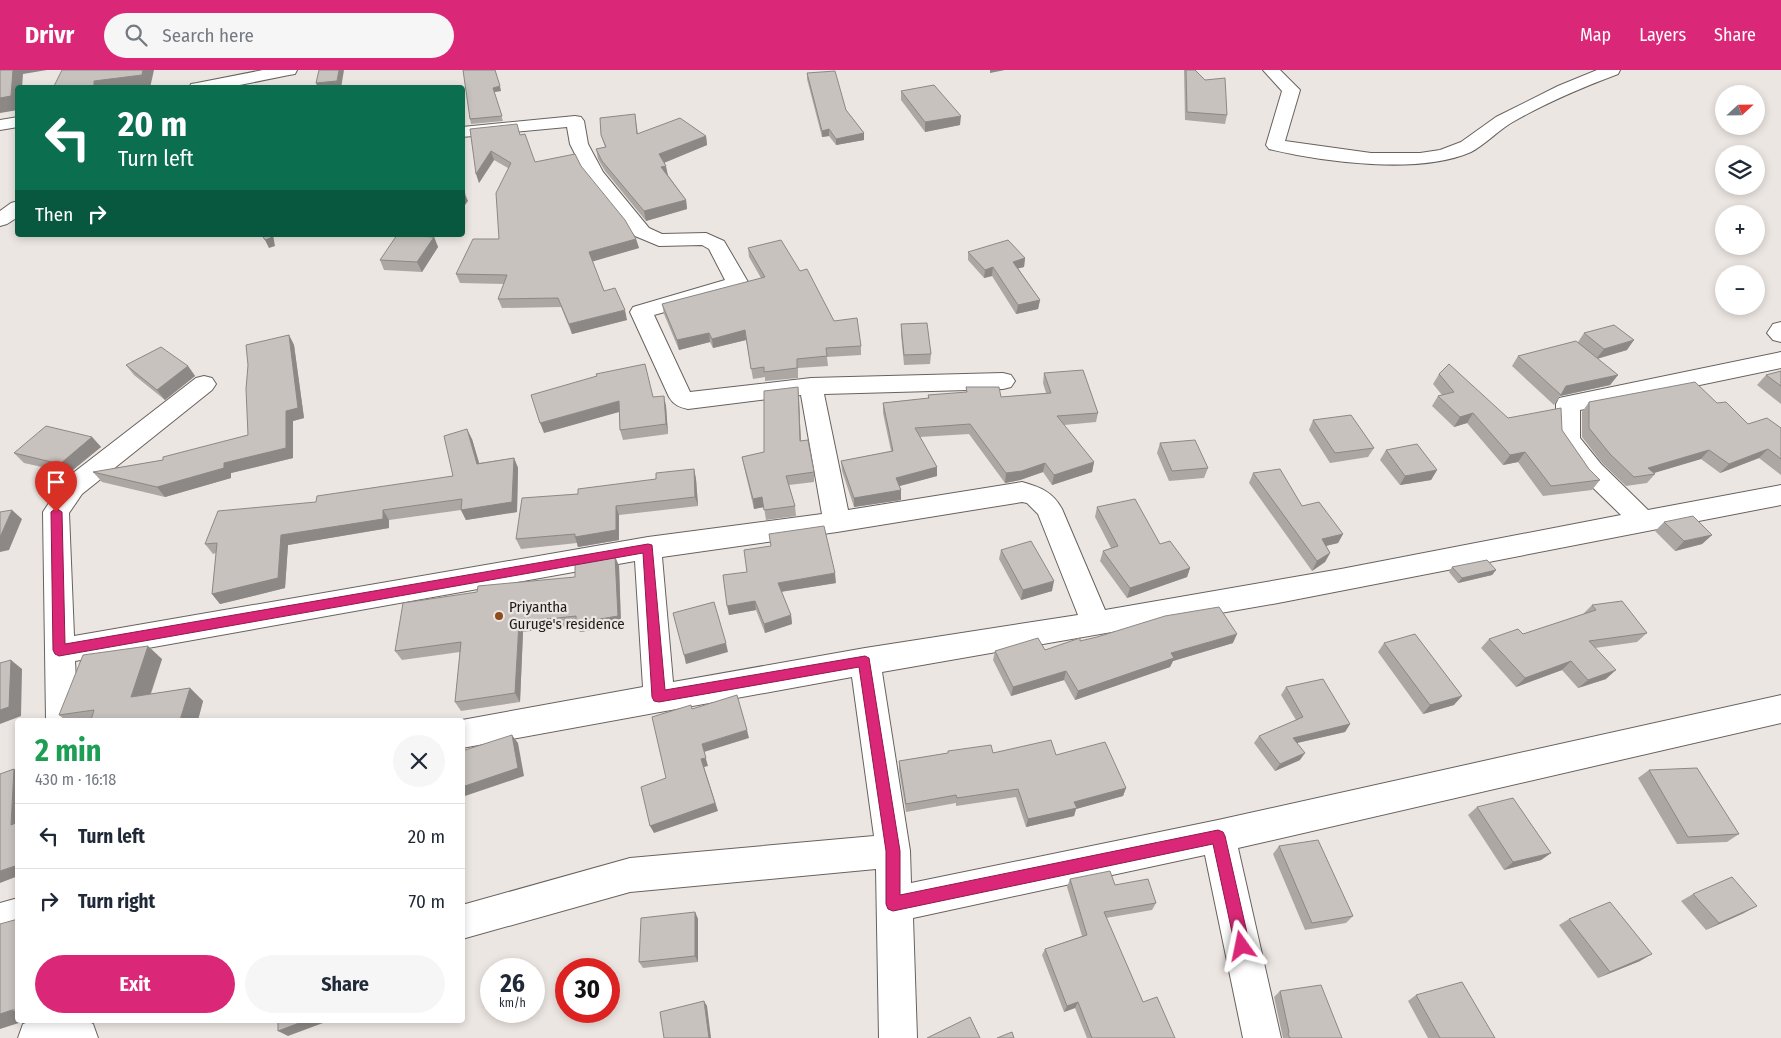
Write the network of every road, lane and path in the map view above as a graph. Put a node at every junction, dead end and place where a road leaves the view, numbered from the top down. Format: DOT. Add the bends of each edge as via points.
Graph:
graph roads {
  1 [pos="289,70"];
  2 [pos="1271,70"];
  3 [pos="1612,70"];
  4 [pos="212,85"];
  5 [pos="15,122"];
  6 [pos="0,125"];
  7 [pos="465,132"];
  8 [pos="15,208"];
  9 [pos="0,220"];
  10 [pos="1781,329"];
  11 [pos="1781,335"];
  12 [pos="1781,360"];
  13 [pos="1003,381"];
  14 [pos="204,384"];
  15 [pos="811,386"];
  16 [pos="1781,495"];
  17 [pos="1642,520"];
  18 [pos="837,522"];
  19 [pos="648,548"];
  20 [pos="1095,622"];
  21 [pos="59,650"];
  22 [pos="865,661"];
  23 [pos="659,697"];
  24 [pos="1781,709"];
  25 [pos="62,718"];
  26 [pos="465,733"];
  27 [pos="1218,836"];
  28 [pos="893,851"];
  29 [pos="893,904"];
  30 [pos="15,917"];
  31 [pos="0,921"];
  32 [pos="465,922"];
  33 [pos="37,1038"];
  34 [pos="79,1038"];
  35 [pos="898,1038"];
  36 [pos="1262,1038"];
  1 -- 4 [label="street"];
  2 -- 3 [label="street" via="1291,90 1275,146 1418,160 1465,148 1488,130 1569,86"];
  5 -- 6 [label="street"];
  7 -- 15 [label="street" via="576,121 579,144 594,174 642,232 659,240 706,239 717,245 737,282 641,312 681,397 688,401"];
  8 -- 9 [label="street"];
  10 -- 11 [label="street" via="1778,333"];
  12 -- 17 [label="street" via="1568,404 1568,439 1592,471"];
  13 -- 15 [label="street"];
  14 -- 21 [label="street" via="73,487 56,512"];
  15 -- 18 [label="street"];
  16 -- 17 [label="street"];
  17 -- 20 [label="street" via="1281,591"];
  18 -- 19 [label="street"];
  18 -- 20 [label="street" via="1022,492 1036,496 1049,509"];
  19 -- 21 [label="street"];
  19 -- 23 [label="street"];
  20 -- 22 [label="street"];
  21 -- 25 [label="street"];
  22 -- 23 [label="street"];
  22 -- 28 [label="street"];
  23 -- 26 [label="street"];
  24 -- 27 [label="street"];
  27 -- 29 [label="street"];
  27 -- 36 [label="street"];
  28 -- 29 [label="street"];
  28 -- 32 [label="street" via="630,875"];
  29 -- 35 [label="street"];
  30 -- 31 [label="street"];
  33 -- 34 [label="street" via="67,1031"];
}
